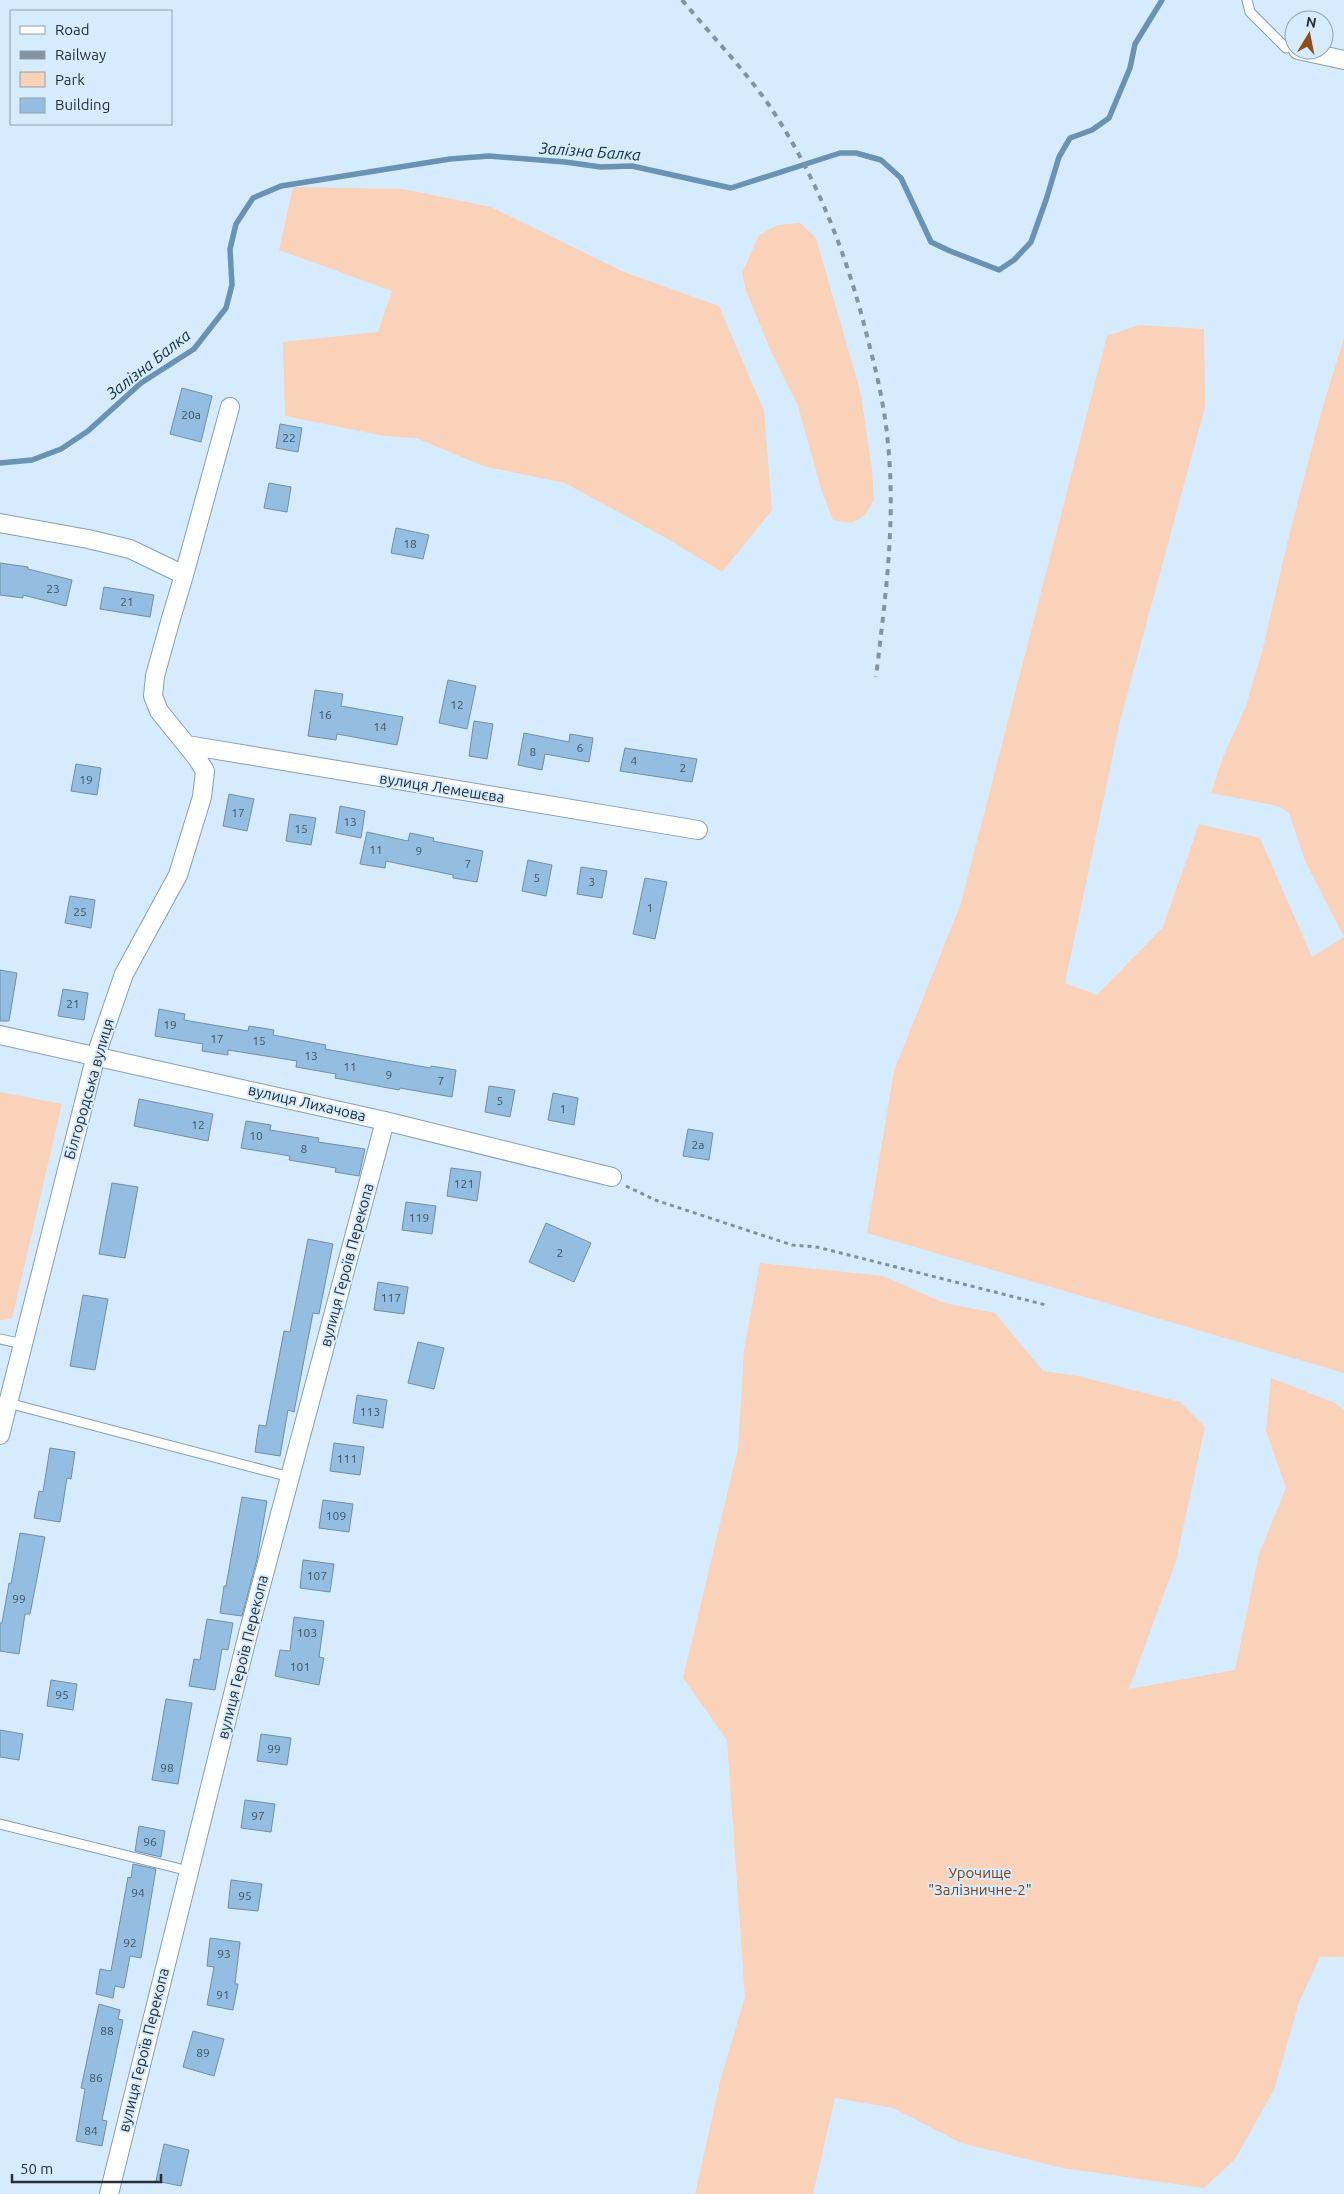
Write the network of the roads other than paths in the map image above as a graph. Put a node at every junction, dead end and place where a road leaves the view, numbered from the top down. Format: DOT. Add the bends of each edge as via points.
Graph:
graph roads {
  1 [pos="1247,0"];
  2 [pos="1284,41"];
  3 [pos="230,408"];
  4 [pos="0,523"];
  5 [pos="184,575"];
  6 [pos="192,752"];
  7 [pos="698,830"];
  8 [pos="0,1035"];
  9 [pos="96,1055"];
  10 [pos="385,1122"];
  11 [pos="612,1177"];
  12 [pos="0,1339"];
  13 [pos="23,1344"];
  14 [pos="8,1403"];
  15 [pos="0,1435"];
  16 [pos="290,1476"];
  17 [pos="0,1824"];
  18 [pos="189,1871"];
  19 [pos="109,2194"];
  1 -- 2 [label="lane" via="1250,12"];
  3 -- 5 [label="street"];
  4 -- 5 [label="street" via="130,549"];
  5 -- 6 [label="street" via="155,676 153,696 159,712"];
  6 -- 7 [label="street, вулиця Лемешєва"];
  6 -- 9 [label="street, Білгородська вулиця" via="205,772 190,842 168,895 124,974"];
  8 -- 9 [label="street, вулиця Лихачова"];
  9 -- 10 [label="street, вулиця Лихачова"];
  9 -- 13 [label="street, Білгородська вулиця"];
  10 -- 11 [label="street, вулиця Лихачова"];
  10 -- 16 [label="street, вулиця Героїв Перекопа"];
  12 -- 13 [label="lane"];
  13 -- 14 [label="street, Білгородська вулиця"];
  14 -- 15 [label="street, Білгородська вулиця"];
  14 -- 16 [label="lane"];
  16 -- 18 [label="street, вулиця Героїв Перекопа"];
  17 -- 18 [label="lane"];
  18 -- 19 [label="street, вулиця Героїв Перекопа"];
}
